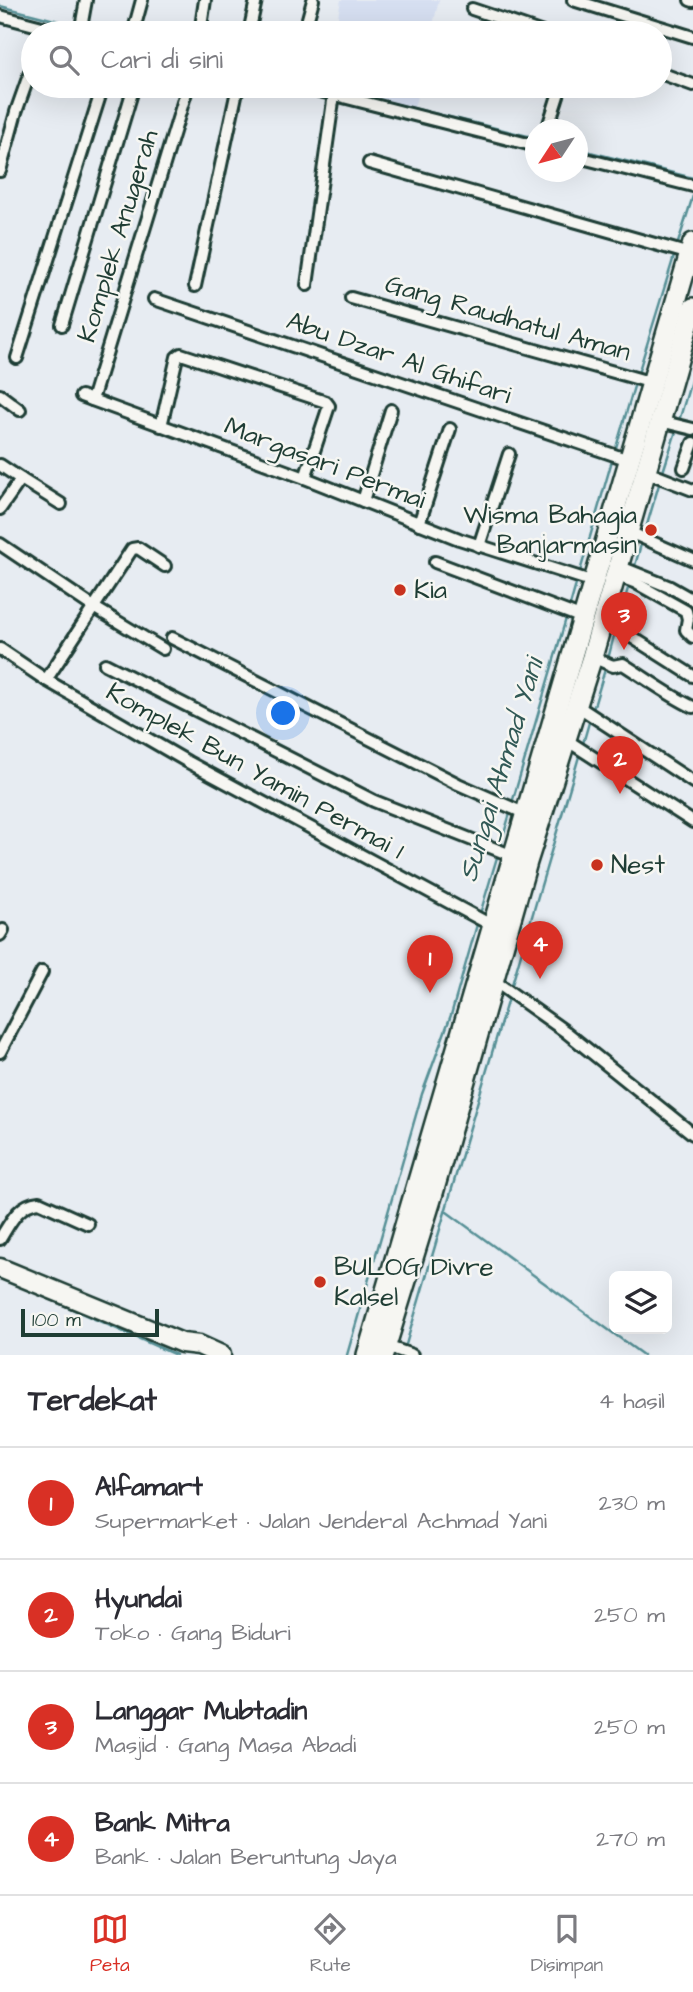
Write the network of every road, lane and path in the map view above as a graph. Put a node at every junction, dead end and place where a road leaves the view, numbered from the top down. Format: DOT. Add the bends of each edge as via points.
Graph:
graph roads {
  1 [pos="86,0"];
  2 [pos="142,0"];
  3 [pos="205,0"];
  4 [pos="256,0"];
  5 [pos="313,0"];
  6 [pos="573,0"];
  7 [pos="471,9"];
  8 [pos="0,16"];
  9 [pos="82,21"];
  10 [pos="136,21"];
  11 [pos="202,21"];
  12 [pos="251,21"];
  13 [pos="307,21"];
  14 [pos="507,21"];
  15 [pos="641,21"];
  16 [pos="21,23"];
  17 [pos="672,31"];
  18 [pos="693,37"];
  19 [pos="672,77"];
  20 [pos="693,85"];
  21 [pos="21,98"];
  22 [pos="99,98"];
  23 [pos="130,98"];
  24 [pos="184,98"];
  25 [pos="235,98"];
  26 [pos="333,98"];
  27 [pos="350,98"];
  28 [pos="557,98"];
  29 [pos="550,119"];
  30 [pos="525,143"];
  31 [pos="588,160"];
  32 [pos="369,163"];
  33 [pos="0,171"];
  34 [pos="691,186"];
  35 [pos="684,249"];
  36 [pos="307,285"];
  37 [pos="195,286"];
  38 [pos="351,298"];
  39 [pos="154,299"];
  40 [pos="693,307"];
  41 [pos="62,325"];
  42 [pos="17,358"];
  43 [pos="641,379"];
  44 [pos="0,395"];
  45 [pos="86,398"];
  46 [pos="20,410"];
  47 [pos="391,410"];
  48 [pos="677,425"];
  49 [pos="161,426"];
  50 [pos="450,429"];
  51 [pos="693,443"];
  52 [pos="509,454"];
  53 [pos="0,465"];
  54 [pos="637,466"];
  55 [pos="684,468"];
  56 [pos="21,478"];
  57 [pos="305,478"];
  58 [pos="693,489"];
  59 [pos="363,501"];
  60 [pos="61,504"];
  61 [pos="0,509"];
  62 [pos="419,524"];
  63 [pos="637,535"];
  64 [pos="0,544"];
  65 [pos="479,546"];
  66 [pos="693,560"];
  67 [pos="435,562"];
  68 [pos="165,566"];
  69 [pos="627,574"];
  70 [pos="581,578"];
  71 [pos="693,600"];
  72 [pos="95,608"];
  73 [pos="591,620"];
  74 [pos="693,637"];
  75 [pos="172,638"];
  76 [pos="0,649"];
  77 [pos="163,649"];
  78 [pos="601,661"];
  79 [pos="105,664"];
  80 [pos="693,676"];
  81 [pos="46,680"];
  82 [pos="693,707"];
  83 [pos="586,711"];
  84 [pos="576,746"];
  85 [pos="548,767"];
  86 [pos="693,782"];
  87 [pos="526,814"];
  88 [pos="693,822"];
  89 [pos="513,856"];
  90 [pos="483,921"];
  91 [pos="42,972"];
  92 [pos="501,985"];
  93 [pos="0,1052"];
  94 [pos="693,1134"];
  95 [pos="88,1224"];
  96 [pos="0,1239"];
  97 [pos="0,1268"];
  98 [pos="188,1349"];
  99 [pos="389,1351"];
  100 [pos="221,1355"];
  101 [pos="367,1355"];
  102 [pos="412,1355"];
  1 -- 9 [label="street"];
  2 -- 10 [label="street"];
  3 -- 11 [label="street"];
  4 -- 12 [label="street"];
  5 -- 13 [label="street"];
  6 -- 15 [label="street"];
  7 -- 14 [label="street"];
  8 -- 16 [label="street"];
  17 -- 18 [label="street"];
  19 -- 20 [label="street"];
  21 -- 33 [label="street"];
  22 -- 42 [label="street"];
  23 -- 41 [label="street"];
  24 -- 45 [label="street, Komplek Anugerah"];
  25 -- 37 [label="street"];
  26 -- 36 [label="street"];
  27 -- 30 [label="street"];
  28 -- 29 [label="street"];
  31 -- 34 [label="street"];
  32 -- 35 [label="street"];
  35 -- 43 [label="highway"];
  38 -- 43 [label="street, Gang Raudhatul Aman"];
  39 -- 54 [label="street, Abu Dzar Al Ghifari"];
  40 -- 48 [label="highway"];
  43 -- 54 [label="highway"];
  44 -- 46 [label="street"];
  45 -- 49 [label="street, Margasari Permai"];
  47 -- 59 [label="street"];
  48 -- 54 [label="highway"];
  49 -- 57 [label="street, Margasari Permai"];
  49 -- 57 [label="street" via="181,354 326,402 329,406"];
  50 -- 62 [label="street"];
  51 -- 55 [label="street"];
  52 -- 65 [label="street"];
  53 -- 56 [label="street"];
  54 -- 58 [label="street, Abu Dzar Al Ghifari"];
  54 -- 63 [label="highway"];
  54 -- 70 [label="highway"];
  56 -- 60 [label="street"];
  56 -- 61 [label="street"];
  57 -- 59 [label="street, Margasari Permai"];
  59 -- 62 [label="street, Margasari Permai"];
  62 -- 65 [label="street, Margasari Permai"];
  63 -- 66 [label="street"];
  63 -- 69 [label="highway"];
  64 -- 72 [label="street"];
  65 -- 70 [label="street, Margasari Permai"];
  67 -- 73 [label="street"];
  68 -- 72 [label="street" via="134,548"];
  69 -- 71 [label="street"];
  69 -- 73 [label="highway"];
  69 -- 74 [label="street" via="686,611 686,630"];
  70 -- 73 [label="highway"];
  72 -- 77 [label="street"];
  72 -- 81 [label="street"];
  73 -- 78 [label="highway"];
  73 -- 80 [label="street"];
  73 -- 85 [label="highway"];
  75 -- 87 [label="street" via="457,784"];
  76 -- 81 [label="street, Komplek Bun Yamin Permai 1"];
  78 -- 82 [label="street" via="622,664"];
  78 -- 83 [label="highway"];
  79 -- 89 [label="street" via="374,801"];
  81 -- 90 [label="street, Komplek Bun Yamin Permai 1"];
  83 -- 84 [label="highway"];
  83 -- 86 [label="street"];
  84 -- 85 [label="highway"];
  84 -- 88 [label="street"];
  85 -- 87 [label="highway"];
  85 -- 92 [label="highway"];
  87 -- 89 [label="highway"];
  89 -- 90 [label="highway"];
  90 -- 101 [label="highway"];
  91 -- 93 [label="street"];
  92 -- 94 [label="street"];
  92 -- 99 [label="highway" via="433,1193"];
  95 -- 96 [label="street" via="32,1203 20,1209"];
  97 -- 98 [label="main road"];
  98 -- 100 [label="main road" via="199,1345"];
  99 -- 102 [label="street"];
}
